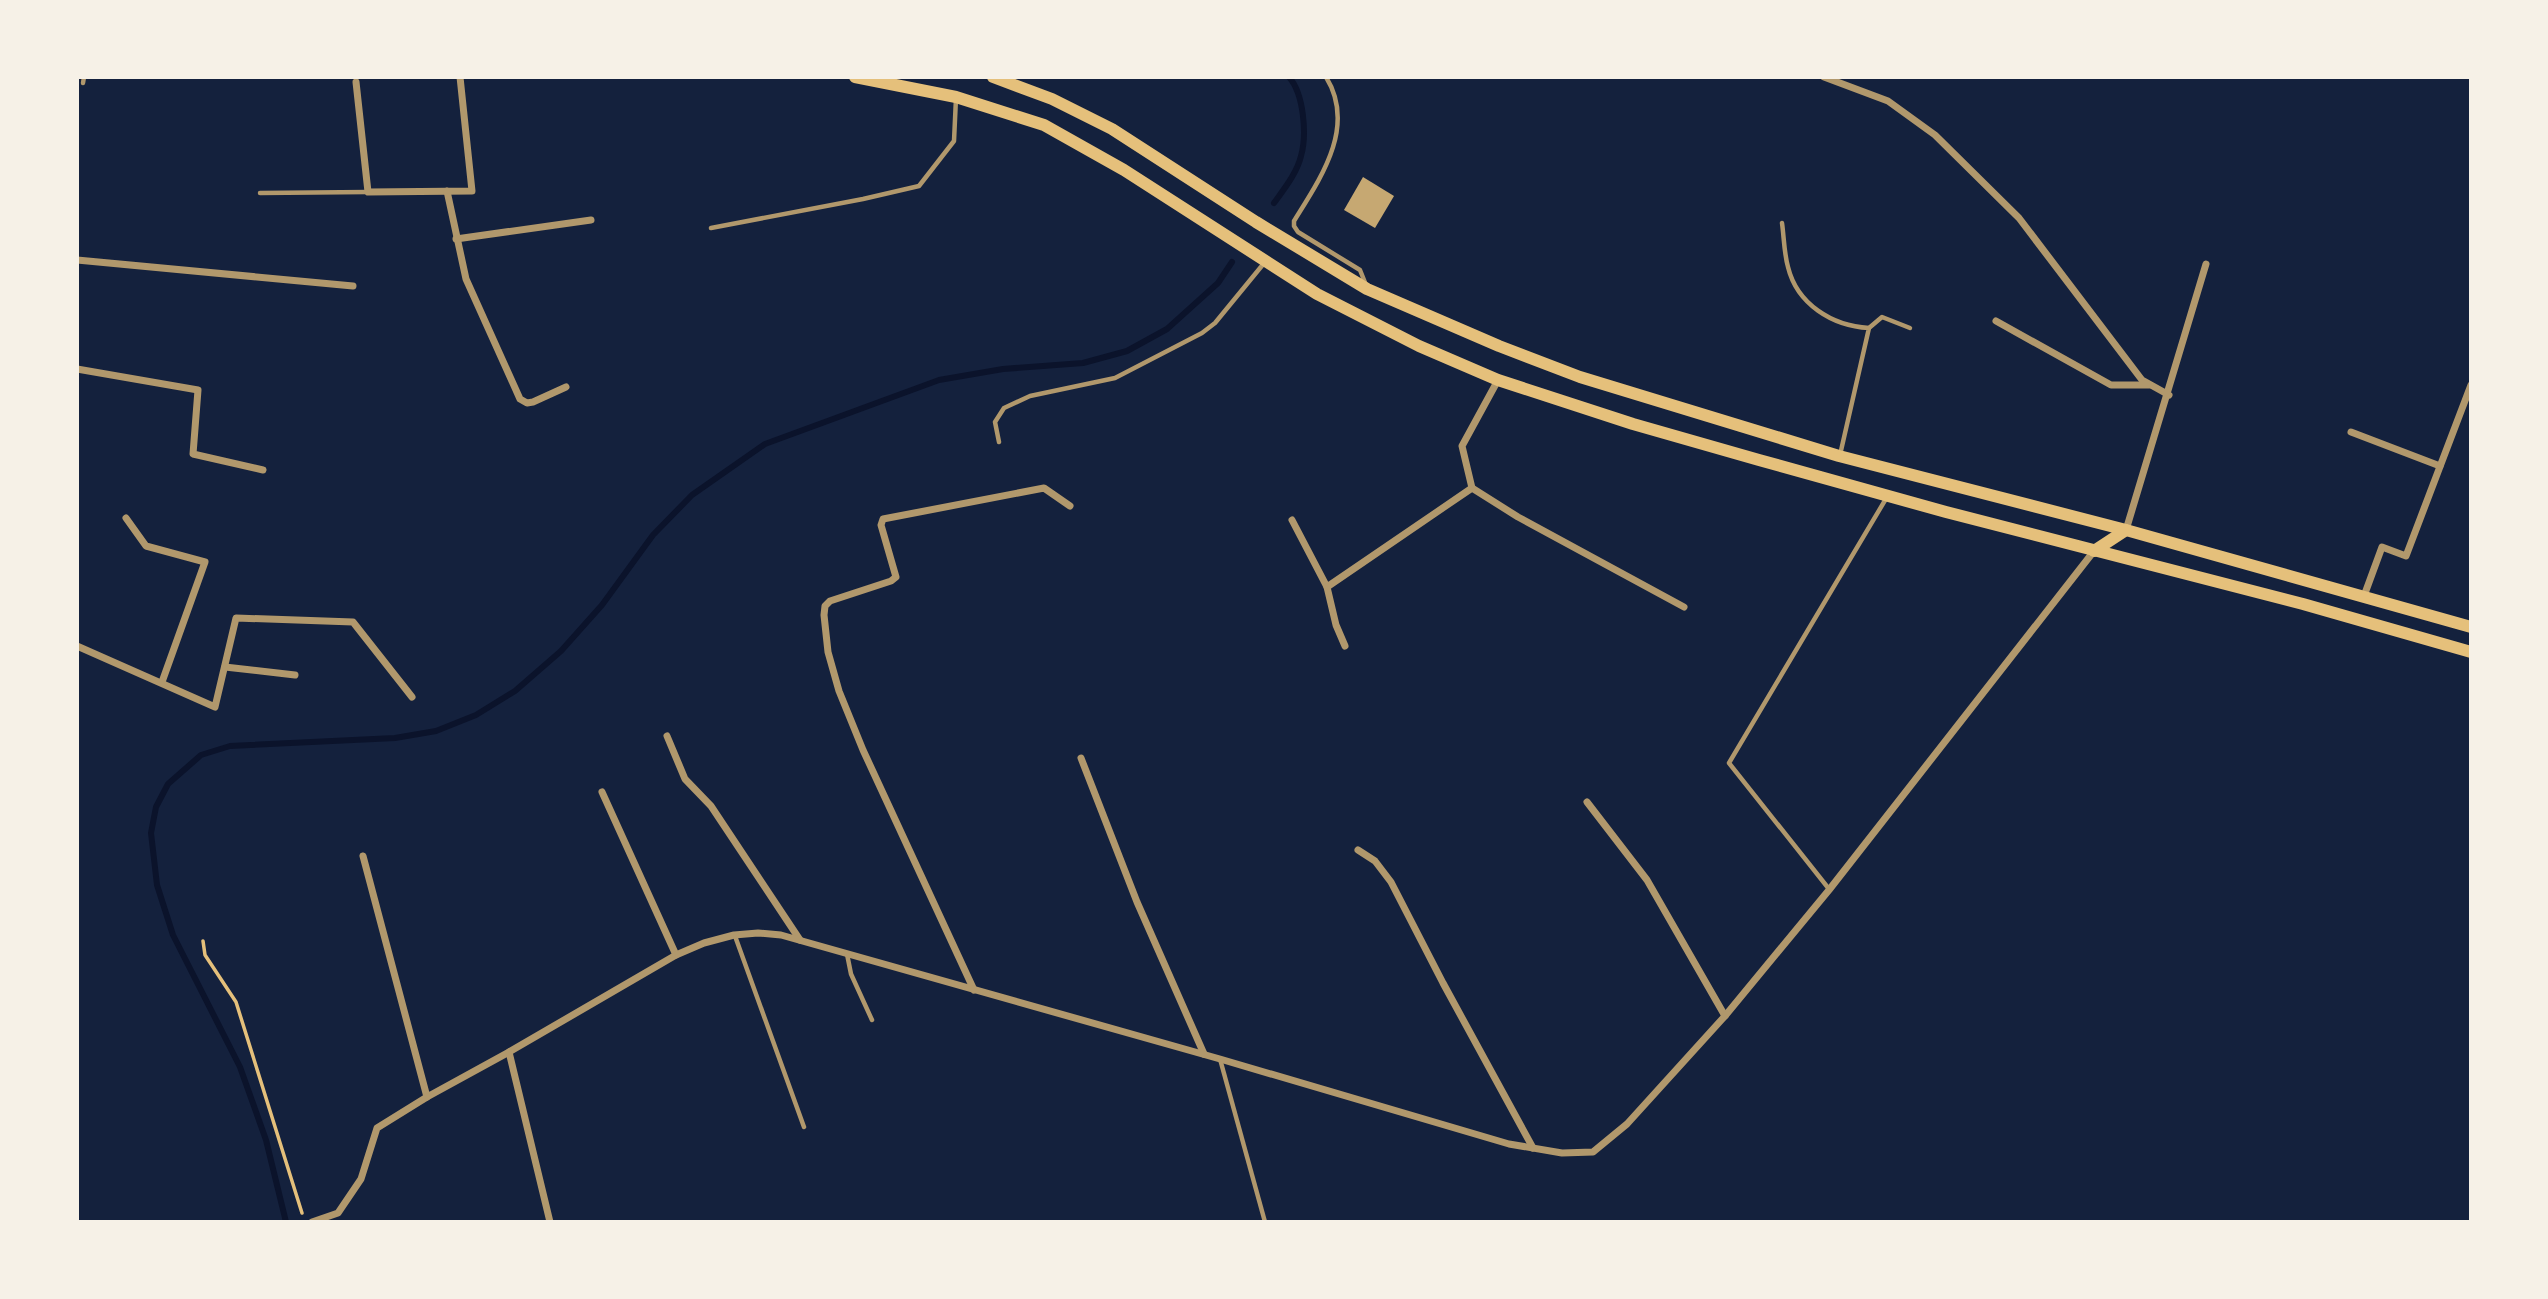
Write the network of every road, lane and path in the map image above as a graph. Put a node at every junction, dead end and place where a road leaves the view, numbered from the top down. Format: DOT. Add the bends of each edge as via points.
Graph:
graph roads {
  1 [pos="460,77"];
  2 [pos="855,77"];
  3 [pos="993,77"];
  4 [pos="1326,77"];
  5 [pos="1824,77"];
  6 [pos="356,82"];
  7 [pos="956,97"];
  8 [pos="447,191"];
  9 [pos="368,192"];
  10 [pos="260,193"];
  11 [pos="591,220"];
  12 [pos="1782,223"];
  13 [pos="710,228"];
  14 [pos="456,239"];
  15 [pos="77,260"];
  16 [pos="1266,261"];
  17 [pos="2206,264"];
  18 [pos="353,286"];
  19 [pos="1367,289"];
  20 [pos="1996,321"];
  21 [pos="1869,328"];
  22 [pos="1910,328"];
  23 [pos="77,369"];
  24 [pos="1498,380"];
  25 [pos="2153,385"];
  26 [pos="2471,385"];
  27 [pos="566,387"];
  28 [pos="2169,395"];
  29 [pos="2351,432"];
  30 [pos="999,442"];
  31 [pos="1839,456"];
  32 [pos="2440,467"];
  33 [pos="262,470"];
  34 [pos="1472,488"];
  35 [pos="1888,496"];
  36 [pos="1070,506"];
  37 [pos="126,518"];
  38 [pos="1292,520"];
  39 [pos="2126,530"];
  40 [pos="2094,551"];
  41 [pos="1327,586"];
  42 [pos="2364,596"];
  43 [pos="1684,607"];
  44 [pos="2471,626"];
  45 [pos="77,646"];
  46 [pos="1345,646"];
  47 [pos="2471,652"];
  48 [pos="225,667"];
  49 [pos="295,675"];
  50 [pos="162,682"];
  51 [pos="412,697"];
  52 [pos="667,736"];
  53 [pos="1081,758"];
  54 [pos="602,792"];
  55 [pos="1587,802"];
  56 [pos="1358,850"];
  57 [pos="363,856"];
  58 [pos="1829,890"];
  59 [pos="734,935"];
  60 [pos="203,941"];
  61 [pos="800,941"];
  62 [pos="846,954"];
  63 [pos="676,955"];
  64 [pos="974,990"];
  65 [pos="1725,1016"];
  66 [pos="872,1020"];
  67 [pos="509,1052"];
  68 [pos="1204,1054"];
  69 [pos="1220,1059"];
  70 [pos="426,1097"];
  71 [pos="804,1127"];
  72 [pos="1533,1148"];
  73 [pos="305,1222"];
  74 [pos="312,1222"];
  75 [pos="550,1222"];
  76 [pos="1265,1222"];
  1 -- 8 [label="street" via="472,191"];
  2 -- 7 [label="main road"];
  3 -- 19 [label="main road" via="1112,129"];
  4 -- 19 [label="lane" via="1338,112 1336,137 1323,173 1294,226 1360,270"];
  5 -- 25 [label="street" via="1888,101 1934,135 2019,218 2142,380"];
  6 -- 9 [label="street"];
  7 -- 13 [label="lane" via="954,141 919,186"];
  7 -- 16 [label="main road" via="1044,125"];
  8 -- 9 [label="street"];
  8 -- 14 [label="street"];
  9 -- 10 [label="lane"];
  11 -- 14 [label="street"];
  12 -- 21 [label="lane" via="1796,289 1832,319"];
  14 -- 27 [label="street" via="466,279 520,399 533,402"];
  15 -- 18 [label="street"];
  16 -- 24 [label="main road" via="1340,306"];
  16 -- 30 [label="lane" via="1202,333 1115,378 1030,396 1002,409 995,422"];
  17 -- 28 [label="street"];
  19 -- 31 [label="main road" via="1580,377"];
  20 -- 25 [label="street" via="2111,385"];
  21 -- 22 [label="lane" via="1882,317"];
  21 -- 31 [label="lane"];
  23 -- 33 [label="street" via="198,390 193,454"];
  24 -- 34 [label="street" via="1462,446"];
  24 -- 35 [label="main road" via="1633,424"];
  25 -- 28 [label="street"];
  26 -- 32 [label="street"];
  28 -- 39 [label="street"];
  29 -- 32 [label="street"];
  31 -- 39 [label="main road"];
  32 -- 42 [label="street" via="2406,556 2382,547"];
  34 -- 41 [label="street"];
  34 -- 43 [label="street"];
  35 -- 40 [label="main road"];
  35 -- 58 [label="lane" via="1729,763"];
  36 -- 64 [label="street" via="1044,488 883,519 896,577 830,601 823,611 839,691"];
  37 -- 50 [label="street" via="146,546 205,562"];
  38 -- 41 [label="street"];
  39 -- 40 [label="main road"];
  39 -- 42 [label="main road"];
  40 -- 47 [label="main road"];
  40 -- 58 [label="street"];
  41 -- 46 [label="street"];
  42 -- 44 [label="main road"];
  45 -- 50 [label="street"];
  48 -- 49 [label="street"];
  48 -- 50 [label="street" via="215,707"];
  48 -- 51 [label="street" via="236,618 353,622"];
  52 -- 61 [label="street" via="685,779 711,806"];
  53 -- 68 [label="street"];
  54 -- 63 [label="street"];
  55 -- 65 [label="street" via="1647,880"];
  56 -- 72 [label="street" via="1376,861 1391,882"];
  57 -- 70 [label="street"];
  58 -- 65 [label="street"];
  59 -- 61 [label="street" via="781,935"];
  59 -- 63 [label="street"];
  59 -- 71 [label="lane"];
  60 -- 73 [label="path" via="205,955 236,1002"];
  61 -- 62 [label="street"];
  62 -- 64 [label="street"];
  62 -- 66 [label="lane"];
  63 -- 67 [label="street"];
  64 -- 68 [label="street"];
  65 -- 72 [label="street" via="1627,1124 1593,1152"];
  67 -- 70 [label="street"];
  67 -- 75 [label="street"];
  68 -- 69 [label="street"];
  69 -- 72 [label="street"];
  69 -- 76 [label="lane"];
  70 -- 74 [label="street" via="377,1128 361,1179 338,1213"];
}
